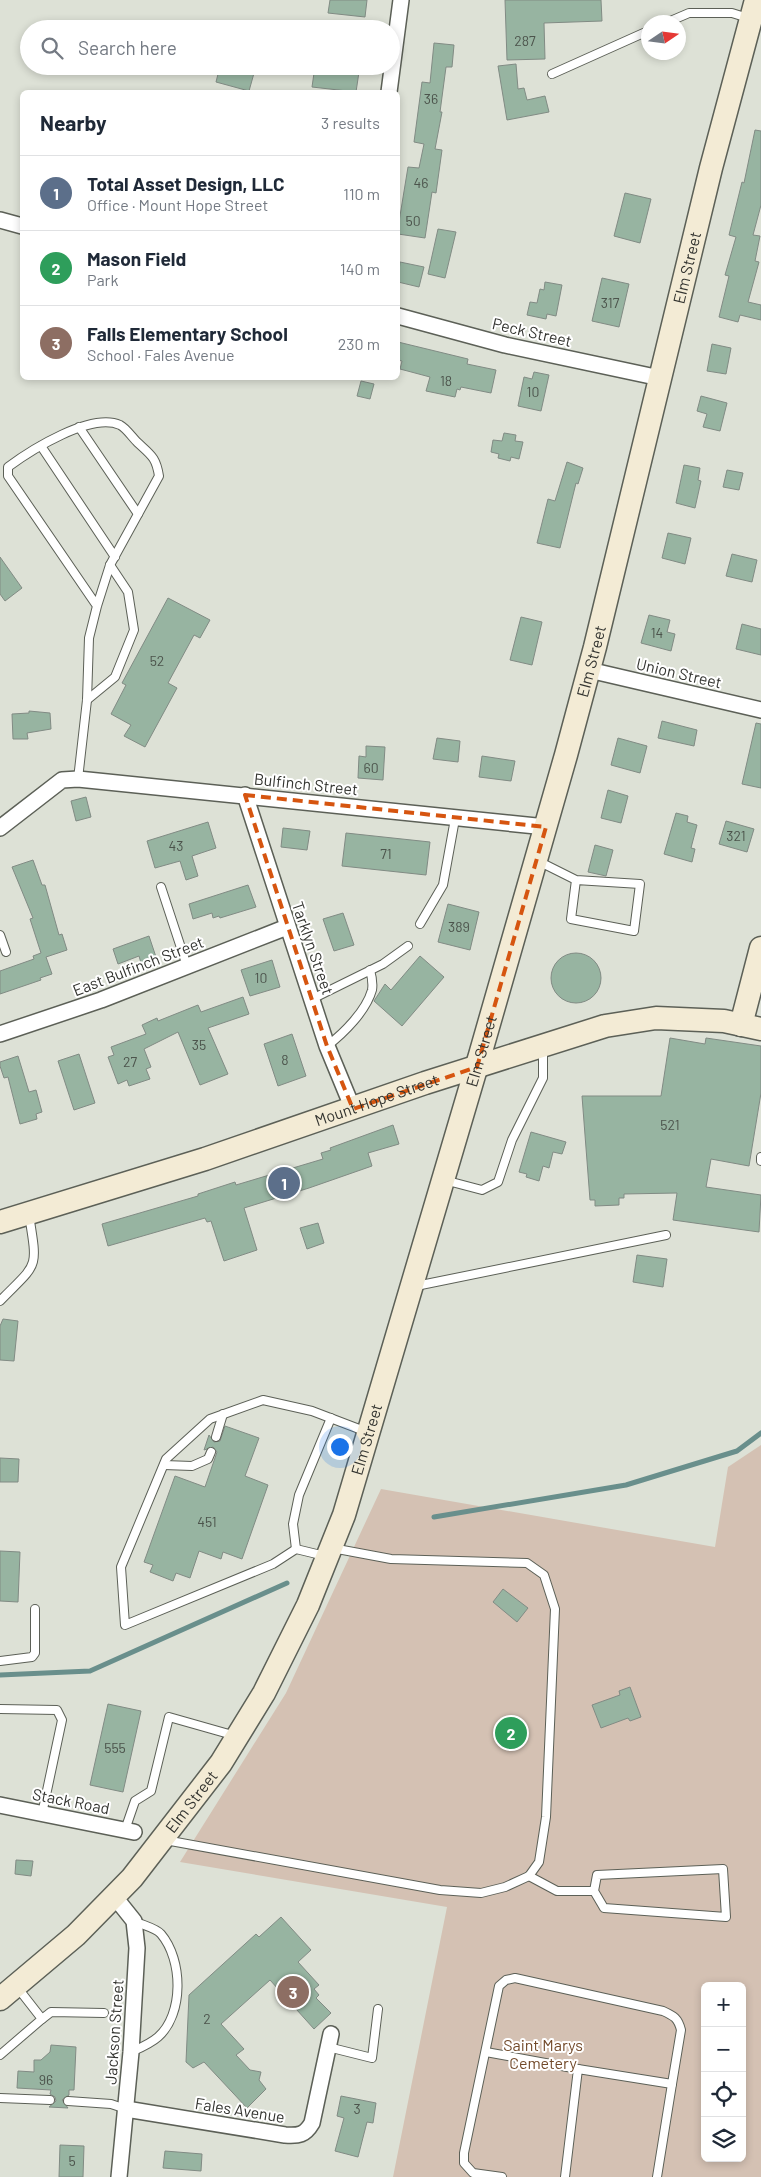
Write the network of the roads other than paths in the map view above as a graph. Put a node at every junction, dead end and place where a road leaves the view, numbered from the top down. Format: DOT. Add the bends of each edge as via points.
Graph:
graph roads {
  1 [pos="401,0"];
  2 [pos="753,9"];
  3 [pos="684,15"];
  4 [pos="399,20"];
  5 [pos="641,34"];
  6 [pos="552,74"];
  7 [pos="392,75"];
  8 [pos="390,90"];
  9 [pos="0,220"];
  10 [pos="20,225"];
  11 [pos="400,317"];
  12 [pos="660,378"];
  13 [pos="79,427"];
  14 [pos="41,446"];
  15 [pos="138,514"];
  16 [pos="112,561"];
  17 [pos="97,606"];
  18 [pos="589,670"];
  19 [pos="87,700"];
  20 [pos="761,710"];
  21 [pos="78,779"];
  22 [pos="245,795"];
  23 [pos="455,819"];
  24 [pos="546,826"];
  25 [pos="0,828"];
  26 [pos="536,860"];
  27 [pos="576,880"];
  28 [pos="162,887"];
  29 [pos="420,924"];
  30 [pos="287,927"];
  31 [pos="0,935"];
  32 [pos="408,946"];
  33 [pos="761,948"];
  34 [pos="6,952"];
  35 [pos="187,966"];
  36 [pos="370,970"];
  37 [pos="312,999"];
  38 [pos="751,1027"];
  39 [pos="0,1034"];
  40 [pos="543,1045"];
  41 [pos="327,1046"];
  42 [pos="477,1067"];
  43 [pos="353,1109"];
  44 [pos="761,1157"];
  45 [pos="761,1161"];
  46 [pos="442,1180"];
  47 [pos="29,1213"];
  48 [pos="0,1222"];
  49 [pos="666,1235"];
  50 [pos="411,1286"];
  51 [pos="0,1301"];
  52 [pos="223,1414"];
  53 [pos="330,1418"];
  54 [pos="369,1432"];
  55 [pos="216,1437"];
  56 [pos="210,1452"];
  57 [pos="164,1465"];
  58 [pos="296,1549"];
  59 [pos="329,1552"];
  60 [pos="35,1610"];
  61 [pos="0,1661"];
  62 [pos="0,1709"];
  63 [pos="238,1736"];
  64 [pos="0,1805"];
  65 [pos="42,1814"];
  66 [pos="130,1831"];
  67 [pos="163,1840"];
  68 [pos="529,1876"];
  69 [pos="594,1891"];
  70 [pos="114,1896"];
  71 [pos="134,1921"];
  72 [pos="8,1992"];
  73 [pos="378,2009"];
  74 [pos="104,2013"];
  75 [pos="42,2019"];
  76 [pos="330,2041"];
  77 [pos="131,2052"];
  78 [pos="486,2052"];
  79 [pos="0,2055"];
  80 [pos="578,2069"];
  81 [pos="672,2084"];
  82 [pos="0,2098"];
  83 [pos="50,2100"];
  84 [pos="68,2101"];
  85 [pos="126,2109"];
  86 [pos="119,2177"];
  87 [pos="502,2177"];
  88 [pos="565,2177"];
  89 [pos="657,2177"];
  1 -- 4 [label="street"];
  2 -- 3 [label="lane"];
  2 -- 12 [label="main road, Elm Street"];
  5 -- 6 [label="lane"];
  7 -- 8 [label="street"];
  9 -- 10 [label="street"];
  11 -- 12 [label="street, Peck Street" via="505,345"];
  12 -- 18 [label="main road, Elm Street"];
  13 -- 14 [label="lane"];
  13 -- 15 [label="lane"];
  13 -- 15 [label="lane" via="98,423 121,425 157,461 159,476"];
  14 -- 16 [label="lane"];
  14 -- 17 [label="lane" via="8,468 8,476"];
  15 -- 16 [label="lane"];
  16 -- 17 [label="lane"];
  16 -- 19 [label="lane" via="128,592 134,630 115,677"];
  17 -- 19 [label="lane" via="89,638"];
  18 -- 20 [label="street, Union Street"];
  18 -- 24 [label="main road, Elm Street"];
  19 -- 21 [label="lane"];
  21 -- 22 [label="street, Bulfinch Street"];
  21 -- 25 [label="street, Bulfinch Street" via="62,780"];
  22 -- 23 [label="street, Bulfinch Street"];
  22 -- 30 [label="street, Tarklyn Street"];
  23 -- 24 [label="street, Bulfinch Street"];
  23 -- 29 [label="lane" via="443,885"];
  24 -- 26 [label="main road, Elm Street"];
  26 -- 27 [label="lane"];
  26 -- 42 [label="main road, Elm Street"];
  27 -- 27 [label="lane" via="570,919 634,931 640,884"];
  28 -- 35 [label="lane"];
  30 -- 35 [label="street, East Bulfinch Street"];
  30 -- 37 [label="street, Tarklyn Street"];
  31 -- 34 [label="lane"];
  32 -- 36 [label="lane"];
  33 -- 38 [label="main road"];
  35 -- 39 [label="street, East Bulfinch Street"];
  36 -- 37 [label="lane"];
  36 -- 41 [label="lane" via="372,990 367,1000 343,1033"];
  37 -- 41 [label="street, Tarklyn Street"];
  38 -- 40 [label="main road, Mount Hope Street" via="724,1021 656,1018 605,1026"];
  40 -- 42 [label="main road, Mount Hope Street"];
  40 -- 46 [label="lane" via="543,1078 512,1140 498,1182 482,1190"];
  41 -- 43 [label="street, Tarklyn Street"];
  42 -- 43 [label="main road, Mount Hope Street"];
  42 -- 46 [label="main road, Elm Street"];
  43 -- 47 [label="main road, Mount Hope Street"];
  44 -- 45 [label="lane"];
  46 -- 50 [label="main road, Elm Street"];
  47 -- 48 [label="main road, Mount Hope Street"];
  47 -- 51 [label="lane" via="34,1264 24,1279"];
  49 -- 50 [label="lane"];
  50 -- 54 [label="main road, Elm Street"];
  52 -- 53 [label="lane" via="263,1400"];
  52 -- 55 [label="lane"];
  52 -- 57 [label="lane" via="210,1419 166,1459"];
  53 -- 54 [label="lane"];
  53 -- 58 [label="lane" via="299,1495 293,1524"];
  54 -- 59 [label="main road, Elm Street" via="344,1515"];
  56 -- 57 [label="lane" via="208,1459 192,1466"];
  57 -- 58 [label="lane" via="121,1567 125,1625 274,1564"];
  58 -- 59 [label="lane"];
  59 -- 63 [label="main road, Elm Street" via="308,1605 264,1693"];
  59 -- 68 [label="lane" via="391,1559 527,1563 544,1575 555,1609 547,1807 539,1862"];
  60 -- 61 [label="lane" via="36,1654"];
  62 -- 65 [label="lane" via="57,1710 60,1714 62,1720"];
  63 -- 66 [label="lane" via="169,1717 151,1791 135,1801"];
  63 -- 67 [label="main road, Elm Street" via="221,1764"];
  64 -- 65 [label="street, Stack Road"];
  65 -- 66 [label="street, Stack Road"];
  67 -- 68 [label="lane" via="440,1890 481,1893"];
  67 -- 70 [label="main road, Elm Street"];
  68 -- 69 [label="lane" via="557,1891"];
  69 -- 69 [label="lane" via="604,1908 726,1917 722,1869 597,1875"];
  70 -- 71 [label="street"];
  70 -- 72 [label="main road, Elm Street" via="76,1935"];
  71 -- 77 [label="street, Jackson Street" via="137,1948"];
  71 -- 77 [label="lane" via="160,1933 172,1952 178,1980 169,2024 158,2037"];
  72 -- 75 [label="lane"];
  73 -- 76 [label="lane" via="372,2058"];
  74 -- 75 [label="lane" via="51,2012"];
  75 -- 79 [label="lane"];
  76 -- 85 [label="street, Fales Avenue" via="312,2123 301,2135"];
  77 -- 85 [label="street, Jackson Street"];
  78 -- 80 [label="lane"];
  78 -- 81 [label="lane" via="499,1986 515,1978 663,2011 676,2017 681,2030"];
  78 -- 87 [label="lane" via="464,2163 473,2173"];
  80 -- 81 [label="lane"];
  80 -- 88 [label="lane"];
  81 -- 89 [label="lane"];
  82 -- 83 [label="lane"];
  84 -- 85 [label="lane" via="111,2104"];
  85 -- 86 [label="street, Jackson Street"];
}
